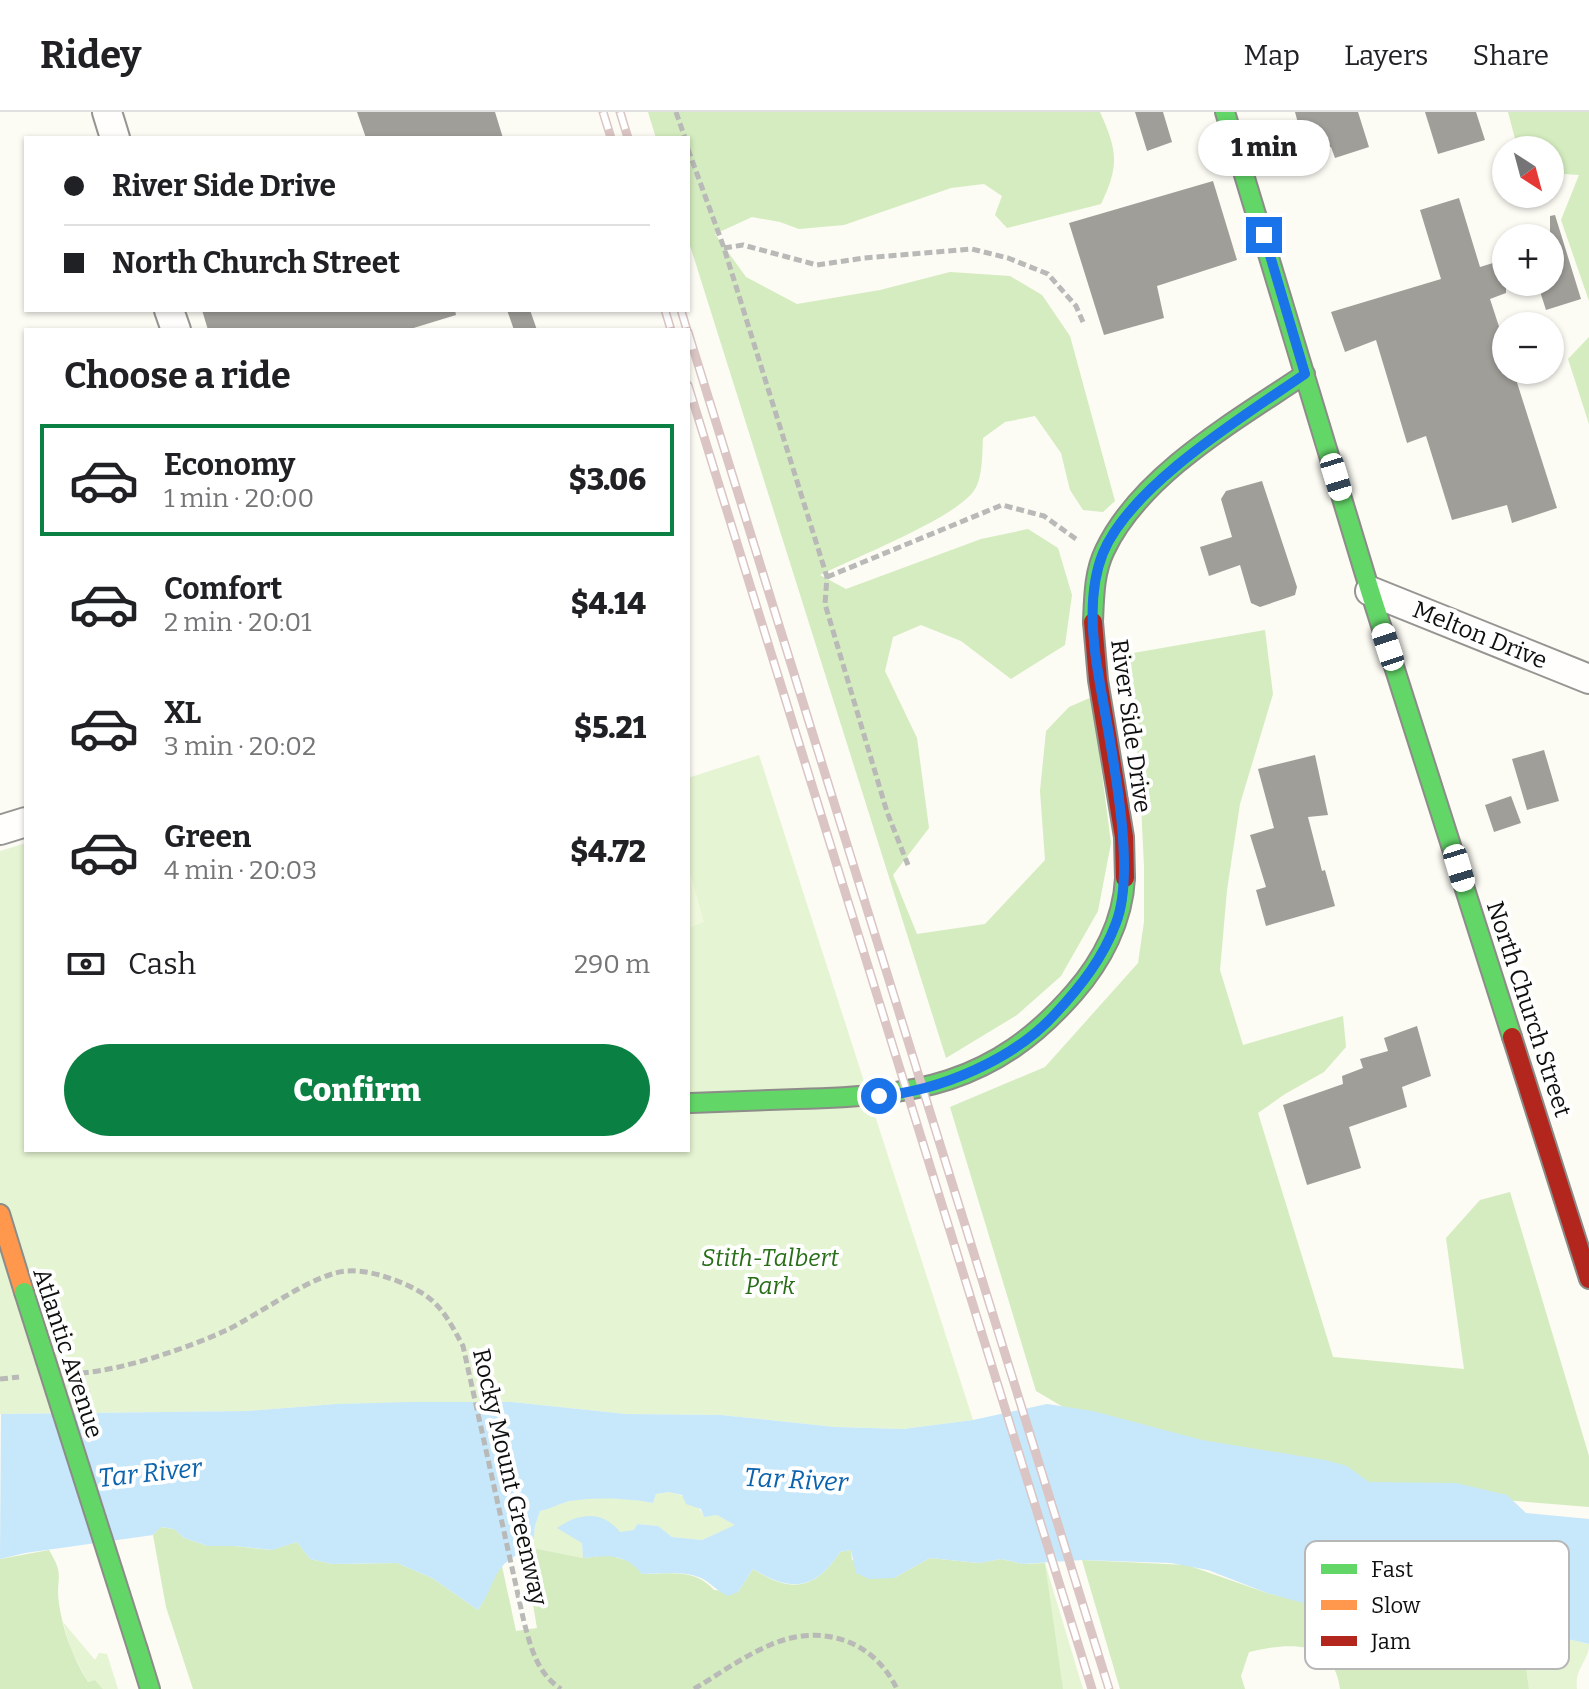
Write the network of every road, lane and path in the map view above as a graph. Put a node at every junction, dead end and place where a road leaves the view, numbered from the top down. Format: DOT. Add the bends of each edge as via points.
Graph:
graph roads {
  1 [pos="107,112"];
  2 [pos="676,112"];
  3 [pos="1225,112"];
  4 [pos="114,136"];
  5 [pos="684,136"];
  6 [pos="690,154"];
  7 [pos="724,248"];
  8 [pos="1083,322"];
  9 [pos="1305,374"];
  10 [pos="1101,564"];
  11 [pos="827,577"];
  12 [pos="1370,591"];
  13 [pos="1589,679"];
  14 [pos="24,823"];
  15 [pos="0,830"];
  16 [pos="908,865"];
  17 [pos="690,1103"];
  18 [pos="0,1214"];
  19 [pos="1589,1279"];
  20 [pos="79,1373"];
  21 [pos="31,1376"];
  22 [pos="0,1379"];
  23 [pos="150,1689"];
  24 [pos="561,1689"];
  25 [pos="694,1689"];
  26 [pos="897,1689"];
  1 -- 4 [label="street"];
  2 -- 5 [label="path"];
  3 -- 9 [label="main road, North Church Street"];
  6 -- 7 [label="path"];
  7 -- 8 [label="path" via="743,245 817,265 972,249 1048,274"];
  7 -- 11 [label="path"];
  9 -- 10 [label="main road, River Side Drive" via="1201,446 1128,510"];
  9 -- 12 [label="main road, North Church Street"];
  10 -- 11 [label="path" via="1044,516 1002,505"];
  10 -- 17 [label="main road, River Side Drive" via="1093,601 1094,652 1125,886 1117,921 1077,990 1047,1024 1018,1045 938,1086 898,1094"];
  11 -- 16 [label="path" via="825,604"];
  12 -- 13 [label="street, Melton Drive"];
  12 -- 19 [label="main road, North Church Street"];
  14 -- 15 [label="street"];
  18 -- 23 [label="main road, Atlantic Avenue, bridge"];
  20 -- 24 [label="path, Rocky Mount Greenway" via="110,1371 186,1346 345,1271 380,1274 413,1287 444,1309 463,1346 524,1622 535,1660"];
  21 -- 22 [label="path"];
  25 -- 26 [label="path" via="770,1645 804,1635 832,1636 859,1645 877,1659"];
}
